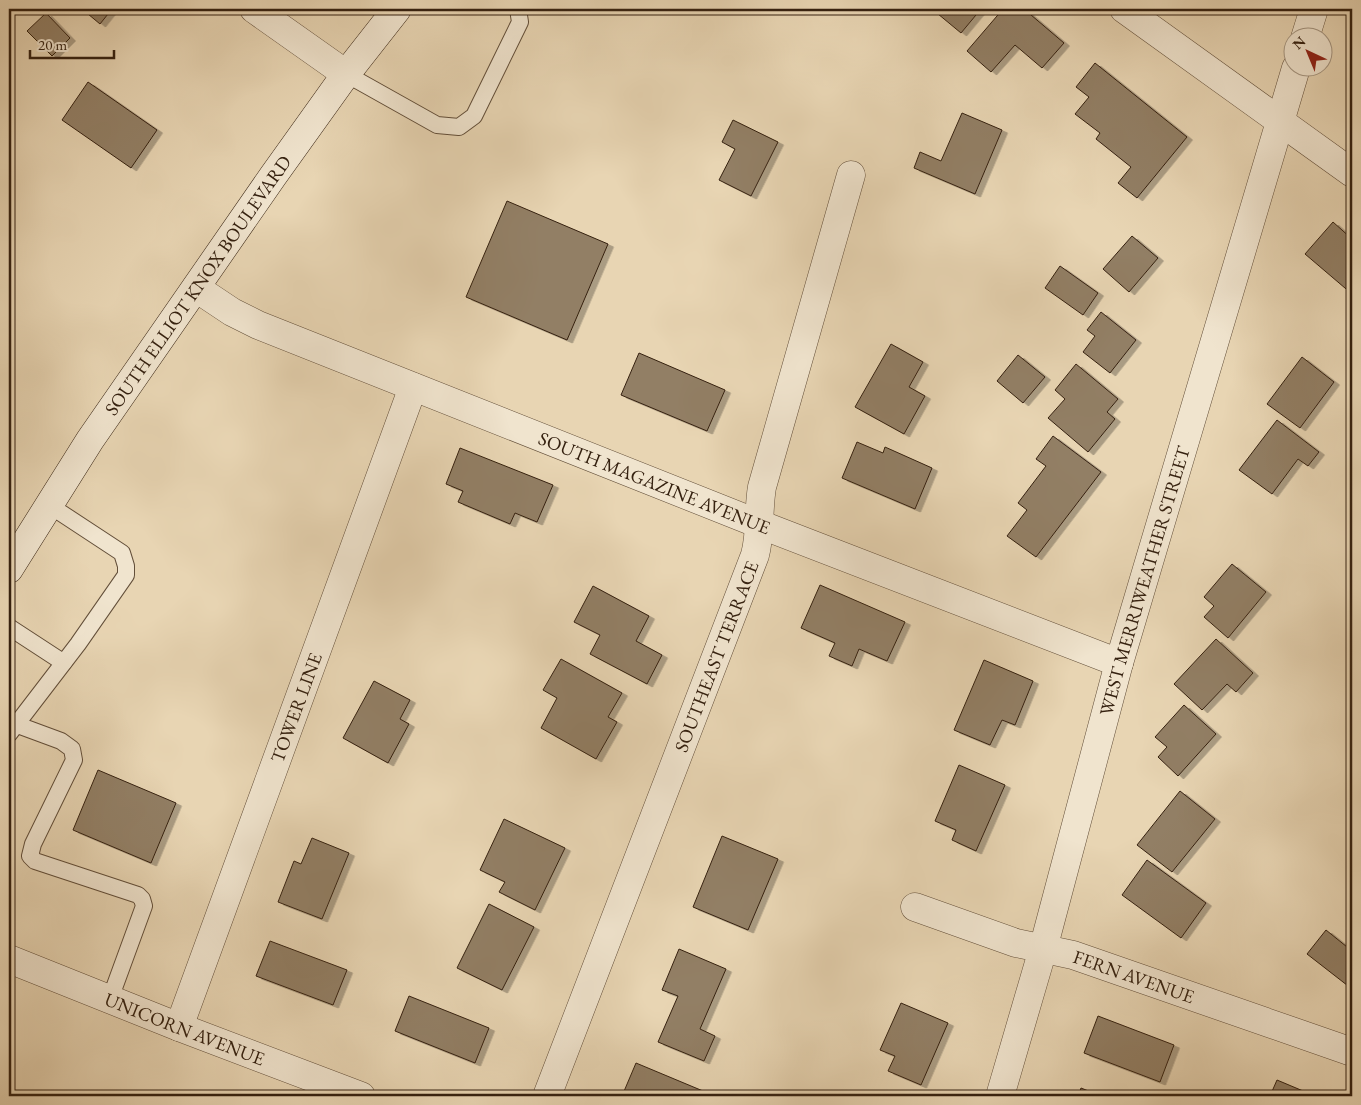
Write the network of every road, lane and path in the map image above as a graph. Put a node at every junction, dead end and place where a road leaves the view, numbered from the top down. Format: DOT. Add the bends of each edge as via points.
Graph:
graph roads {
  1 [pos="254,9"];
  2 [pos="397,9"];
  3 [pos="518,9"];
  4 [pos="1124,9"];
  5 [pos="1314,9"];
  6 [pos="1309,28"];
  7 [pos="346,74"];
  8 [pos="1293,78"];
  9 [pos="1280,121"];
  10 [pos="1352,173"];
  11 [pos="851,175"];
  12 [pos="196,288"];
  13 [pos="413,387"];
  14 [pos="49,505"];
  15 [pos="759,524"];
  16 [pos="9,568"];
  17 [pos="9,627"];
  18 [pos="64,662"];
  19 [pos="1119,663"];
  20 [pos="11,731"];
  21 [pos="915,907"];
  22 [pos="1044,949"];
  23 [pos="9,959"];
  24 [pos="110,1000"];
  25 [pos="179,1027"];
  26 [pos="1352,1052"];
  27 [pos="360,1096"];
  28 [pos="547,1096"];
  29 [pos="1000,1096"];
  1 -- 7 [label="street"];
  2 -- 7 [label="street, SOUTH ELLIOT KNOX BOULEVARD"];
  3 -- 7 [label="lane" via="520,22 474,116 459,127 437,125"];
  4 -- 9 [label="street"];
  5 -- 6 [label="street"];
  7 -- 12 [label="street, SOUTH ELLIOT KNOX BOULEVARD"];
  8 -- 9 [label="street, WEST MERRIWEATHER STREET"];
  9 -- 10 [label="street"];
  9 -- 19 [label="street, WEST MERRIWEATHER STREET"];
  11 -- 15 [label="street, SOUTHEAST TERRACE" via="762,487"];
  12 -- 13 [label="street, SOUTH MAGAZINE AVENUE" via="245,320"];
  12 -- 14 [label="street, SOUTH ELLIOT KNOX BOULEVARD" via="90,440"];
  13 -- 15 [label="street, SOUTH MAGAZINE AVENUE"];
  13 -- 25 [label="street, TOWER LINE"];
  14 -- 16 [label="street, SOUTH ELLIOT KNOX BOULEVARD"];
  14 -- 18 [label="lane" via="122,553 126,566 126,575"];
  15 -- 19 [label="street, SOUTH MAGAZINE AVENUE"];
  15 -- 28 [label="street, SOUTHEAST TERRACE" via="755,556"];
  17 -- 18 [label="lane"];
  18 -- 20 [label="lane"];
  19 -- 22 [label="street, WEST MERRIWEATHER STREET"];
  20 -- 24 [label="lane" via="62,741 72,748 74,760 30,856 35,862 142,899 144,906"];
  21 -- 22 [label="street, FERN AVENUE" via="1016,943"];
  22 -- 26 [label="street, FERN AVENUE" via="1073,955"];
  22 -- 29 [label="street, WEST MERRIWEATHER STREET"];
  23 -- 24 [label="street, UNICORN AVENUE"];
  24 -- 25 [label="street, UNICORN AVENUE"];
  25 -- 27 [label="street, UNICORN AVENUE"];
}
